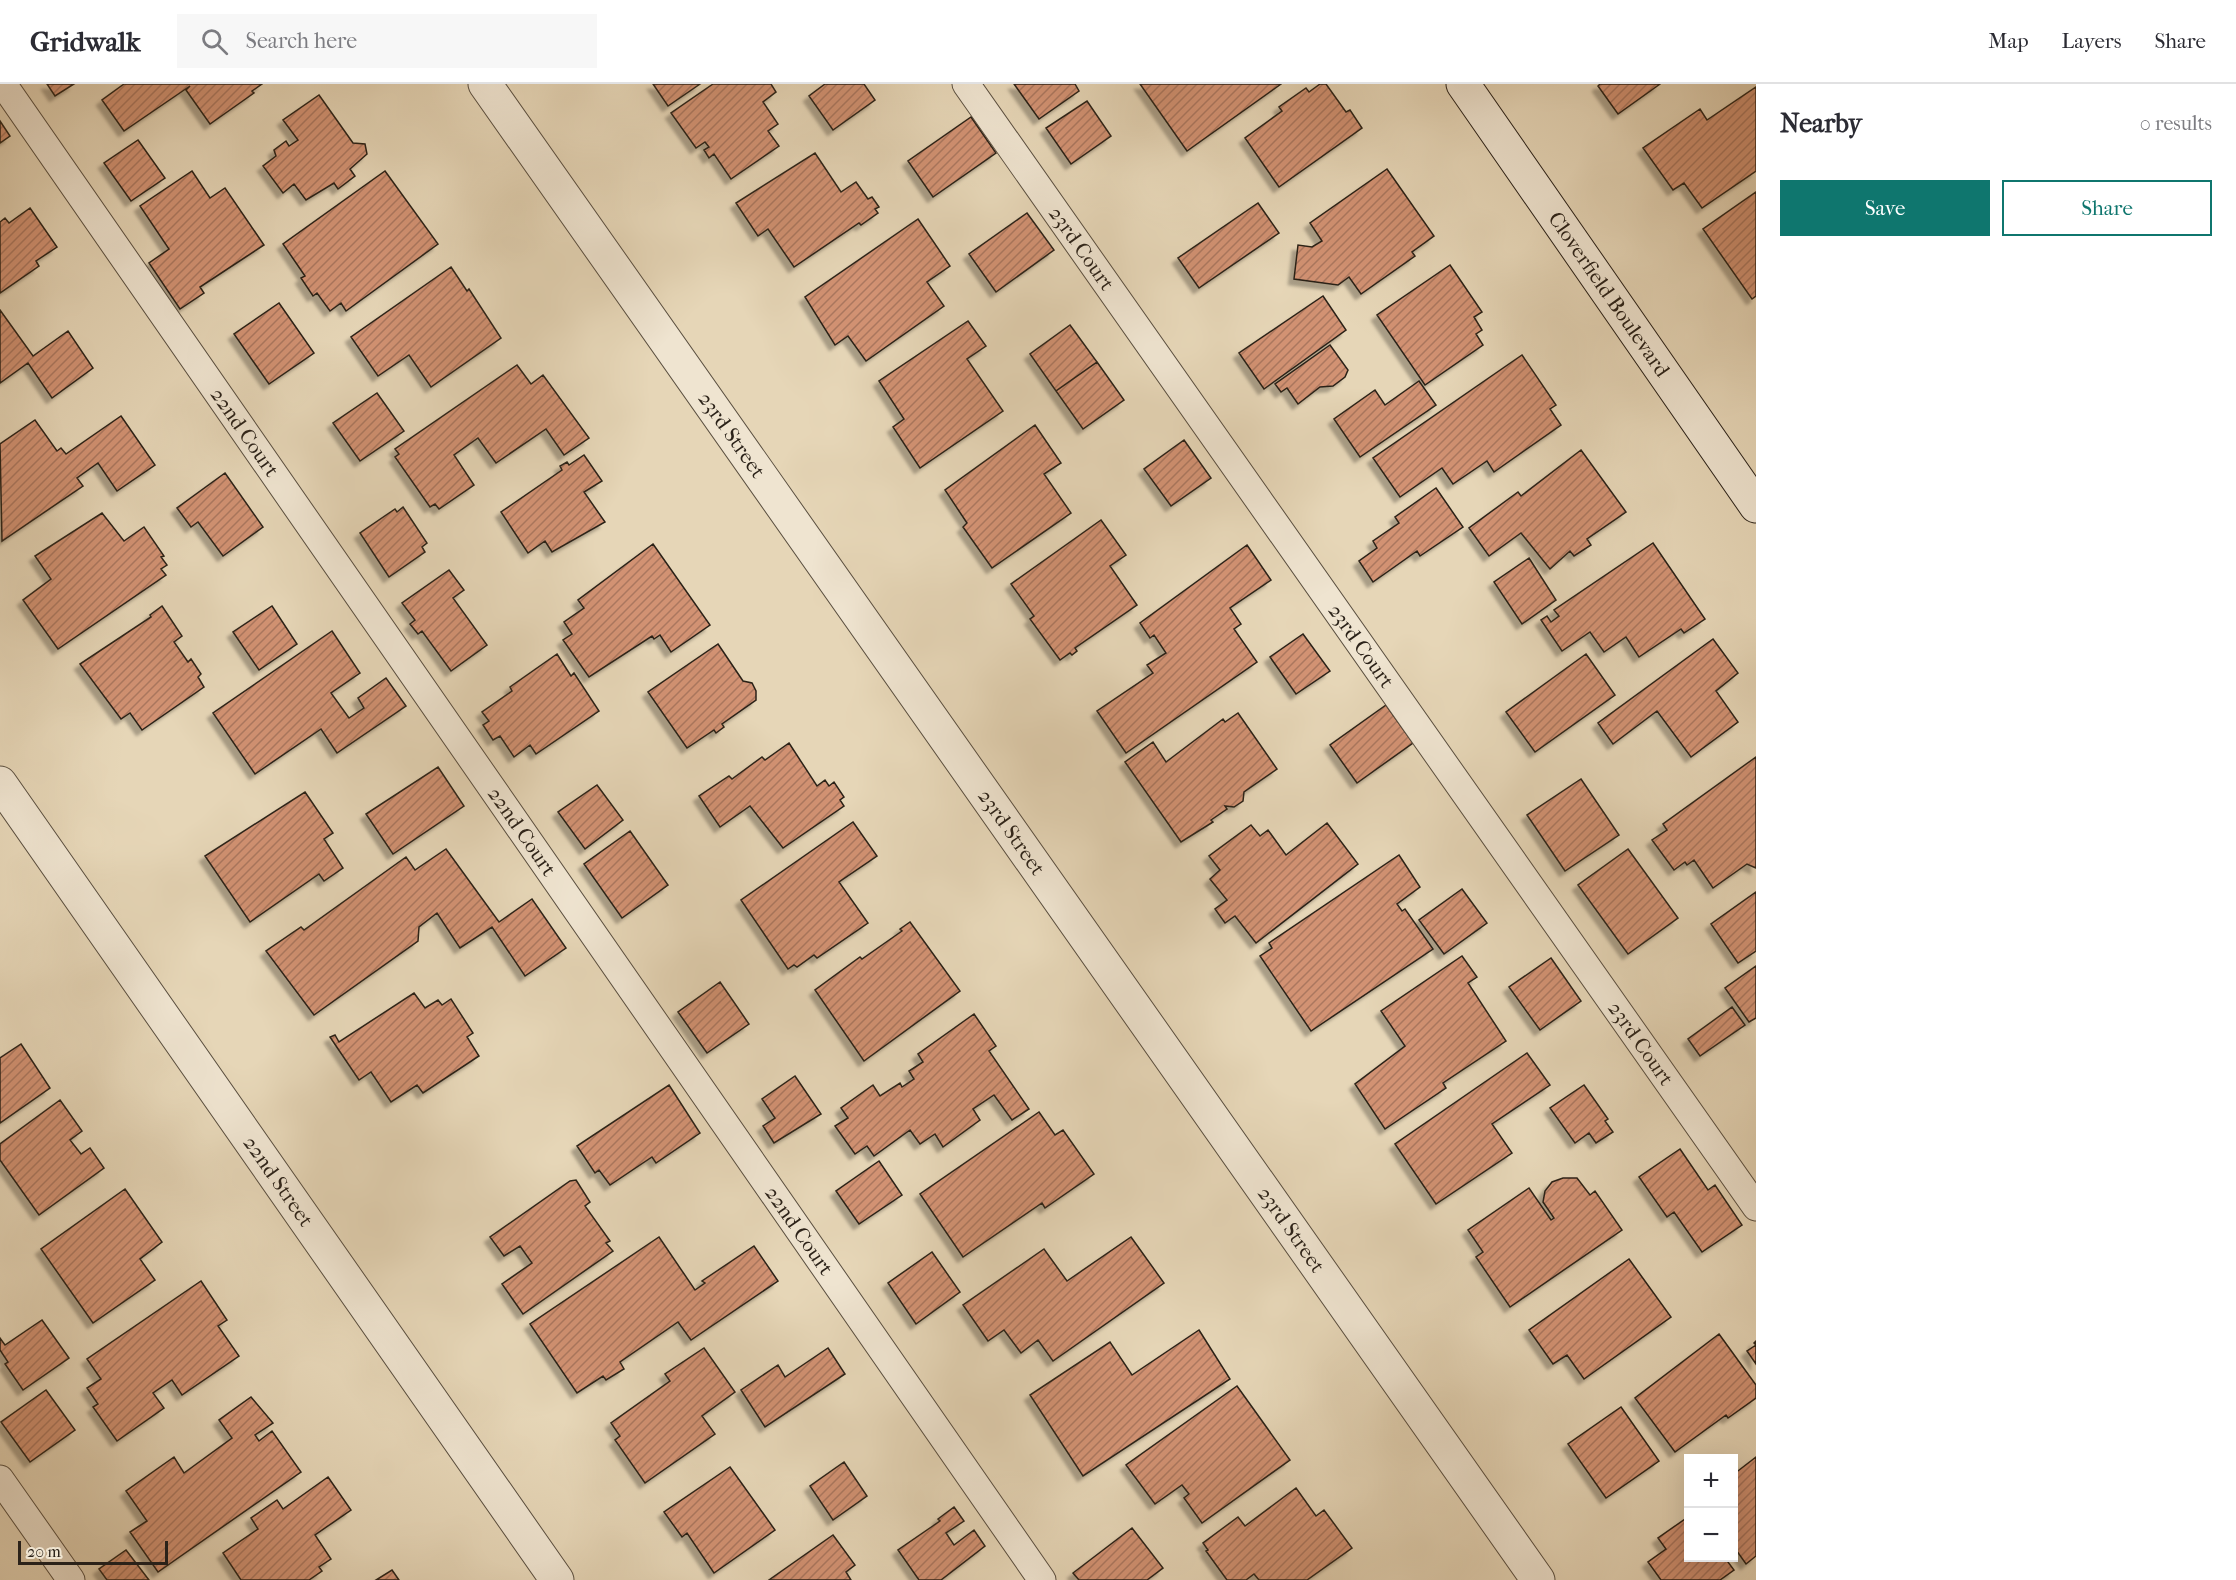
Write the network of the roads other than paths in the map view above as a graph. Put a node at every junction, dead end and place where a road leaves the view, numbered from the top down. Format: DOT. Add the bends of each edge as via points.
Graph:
graph roads {
  1 [pos="3,84"];
  2 [pos="485,84"];
  3 [pos="966,84"];
  4 [pos="1463,84"];
  5 [pos="1756,506"];
  6 [pos="0,783"];
  7 [pos="1756,1208"];
  8 [pos="0,1479"];
  9 [pos="71,1580"];
  10 [pos="557,1580"];
  11 [pos="1042,1580"];
  12 [pos="1538,1580"];
  1 -- 11 [label="lane, 22nd Court"];
  2 -- 12 [label="street, 23rd Street"];
  3 -- 7 [label="lane, 23rd Court"];
  4 -- 5 [label="street, Cloverfield Boulevard"];
  6 -- 10 [label="street, 22nd Street"];
  8 -- 9 [label="lane"];
}
